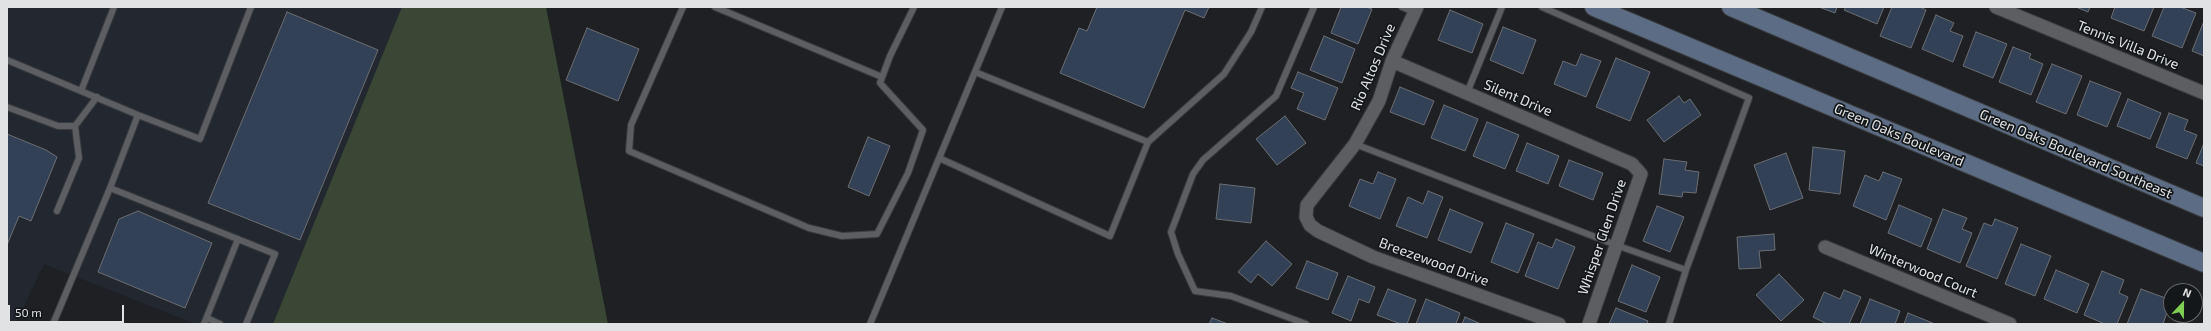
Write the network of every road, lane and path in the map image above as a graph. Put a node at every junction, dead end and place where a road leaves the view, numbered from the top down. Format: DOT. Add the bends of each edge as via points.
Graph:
graph roads {
  1 [pos="114,7"];
  2 [pos="251,7"];
  3 [pos="675,7"];
  4 [pos="715,7"];
  5 [pos="914,7"];
  6 [pos="1002,7"];
  7 [pos="1262,7"];
  8 [pos="1314,7"];
  9 [pos="1502,7"];
  10 [pos="1542,7"];
  11 [pos="1594,7"];
  12 [pos="1731,7"];
  13 [pos="1996,7"];
  14 [pos="682,8"];
  15 [pos="1411,9"];
  16 [pos="2017,11"];
  17 [pos="7,60"];
  18 [pos="1392,61"];
  19 [pos="975,72"];
  20 [pos="882,77"];
  21 [pos="81,91"];
  22 [pos="1467,93"];
  23 [pos="2204,93"];
  24 [pos="97,97"];
  25 [pos="7,107"];
  26 [pos="138,115"];
  27 [pos="75,126"];
  28 [pos="1148,142"];
  29 [pos="1355,144"];
  30 [pos="939,158"];
  31 [pos="1632,164"];
  32 [pos="110,188"];
  33 [pos="2204,208"];
  34 [pos="57,211"];
  35 [pos="1306,217"];
  36 [pos="238,240"];
  37 [pos="1616,245"];
  38 [pos="1825,247"];
  39 [pos="2204,263"];
  40 [pos="1686,270"];
  41 [pos="205,321"];
  42 [pos="53,324"];
  43 [pos="220,324"];
  44 [pos="246,324"];
  45 [pos="870,324"];
  46 [pos="1306,324"];
  47 [pos="1559,324"];
  48 [pos="1589,324"];
  49 [pos="1668,324"];
  50 [pos="2010,324"];
  1 -- 21 [label="lane"];
  2 -- 26 [label="lane" via="200,139"];
  3 -- 14 [label="lane"];
  4 -- 20 [label="lane"];
  5 -- 20 [label="lane"];
  6 -- 19 [label="lane"];
  7 -- 28 [label="lane" via="1251,32 1224,74"];
  8 -- 46 [label="lane" via="1276,96 1203,160 1193,174 1171,232 1195,291 1231,296"];
  9 -- 22 [label="lane"];
  10 -- 40 [label="lane" via="1749,98"];
  11 -- 39 [label="main road, Green Oaks Boulevard"];
  12 -- 33 [label="main road, Green Oaks Boulevard Southeast"];
  13 -- 16 [label="street, Tennis Villa Drive"];
  14 -- 20 [label="lane" via="631,125 629,151 809,228 842,236 877,234 908,173 923,130 880,83"];
  15 -- 18 [label="street, Rio Altos Drive"];
  16 -- 23 [label="street, Tennis Villa Drive"];
  17 -- 21 [label="lane"];
  18 -- 22 [label="street, Silent Drive"];
  18 -- 29 [label="street, Rio Altos Drive" via="1379,101"];
  19 -- 28 [label="lane"];
  19 -- 30 [label="lane"];
  21 -- 24 [label="lane"];
  22 -- 31 [label="street, Silent Drive"];
  24 -- 26 [label="lane"];
  24 -- 27 [label="lane"];
  25 -- 27 [label="lane" via="58,126"];
  26 -- 32 [label="lane"];
  27 -- 34 [label="lane" via="79,158"];
  28 -- 30 [label="lane" via="1110,236"];
  29 -- 35 [label="street, Rio Altos Drive" via="1307,205"];
  29 -- 37 [label="lane"];
  30 -- 45 [label="lane"];
  31 -- 37 [label="street, Whisper Glen Drive" via="1641,174"];
  32 -- 36 [label="lane"];
  32 -- 42 [label="lane"];
  35 -- 47 [label="street, Breezewood Drive" via="1310,225 1318,231 1373,257"];
  36 -- 41 [label="lane"];
  36 -- 44 [label="lane" via="275,254"];
  37 -- 40 [label="lane"];
  37 -- 48 [label="street, Whisper Glen Drive"];
  38 -- 50 [label="street, Winterwood Court"];
  40 -- 49 [label="lane"];
  41 -- 43 [label="lane"];
}
